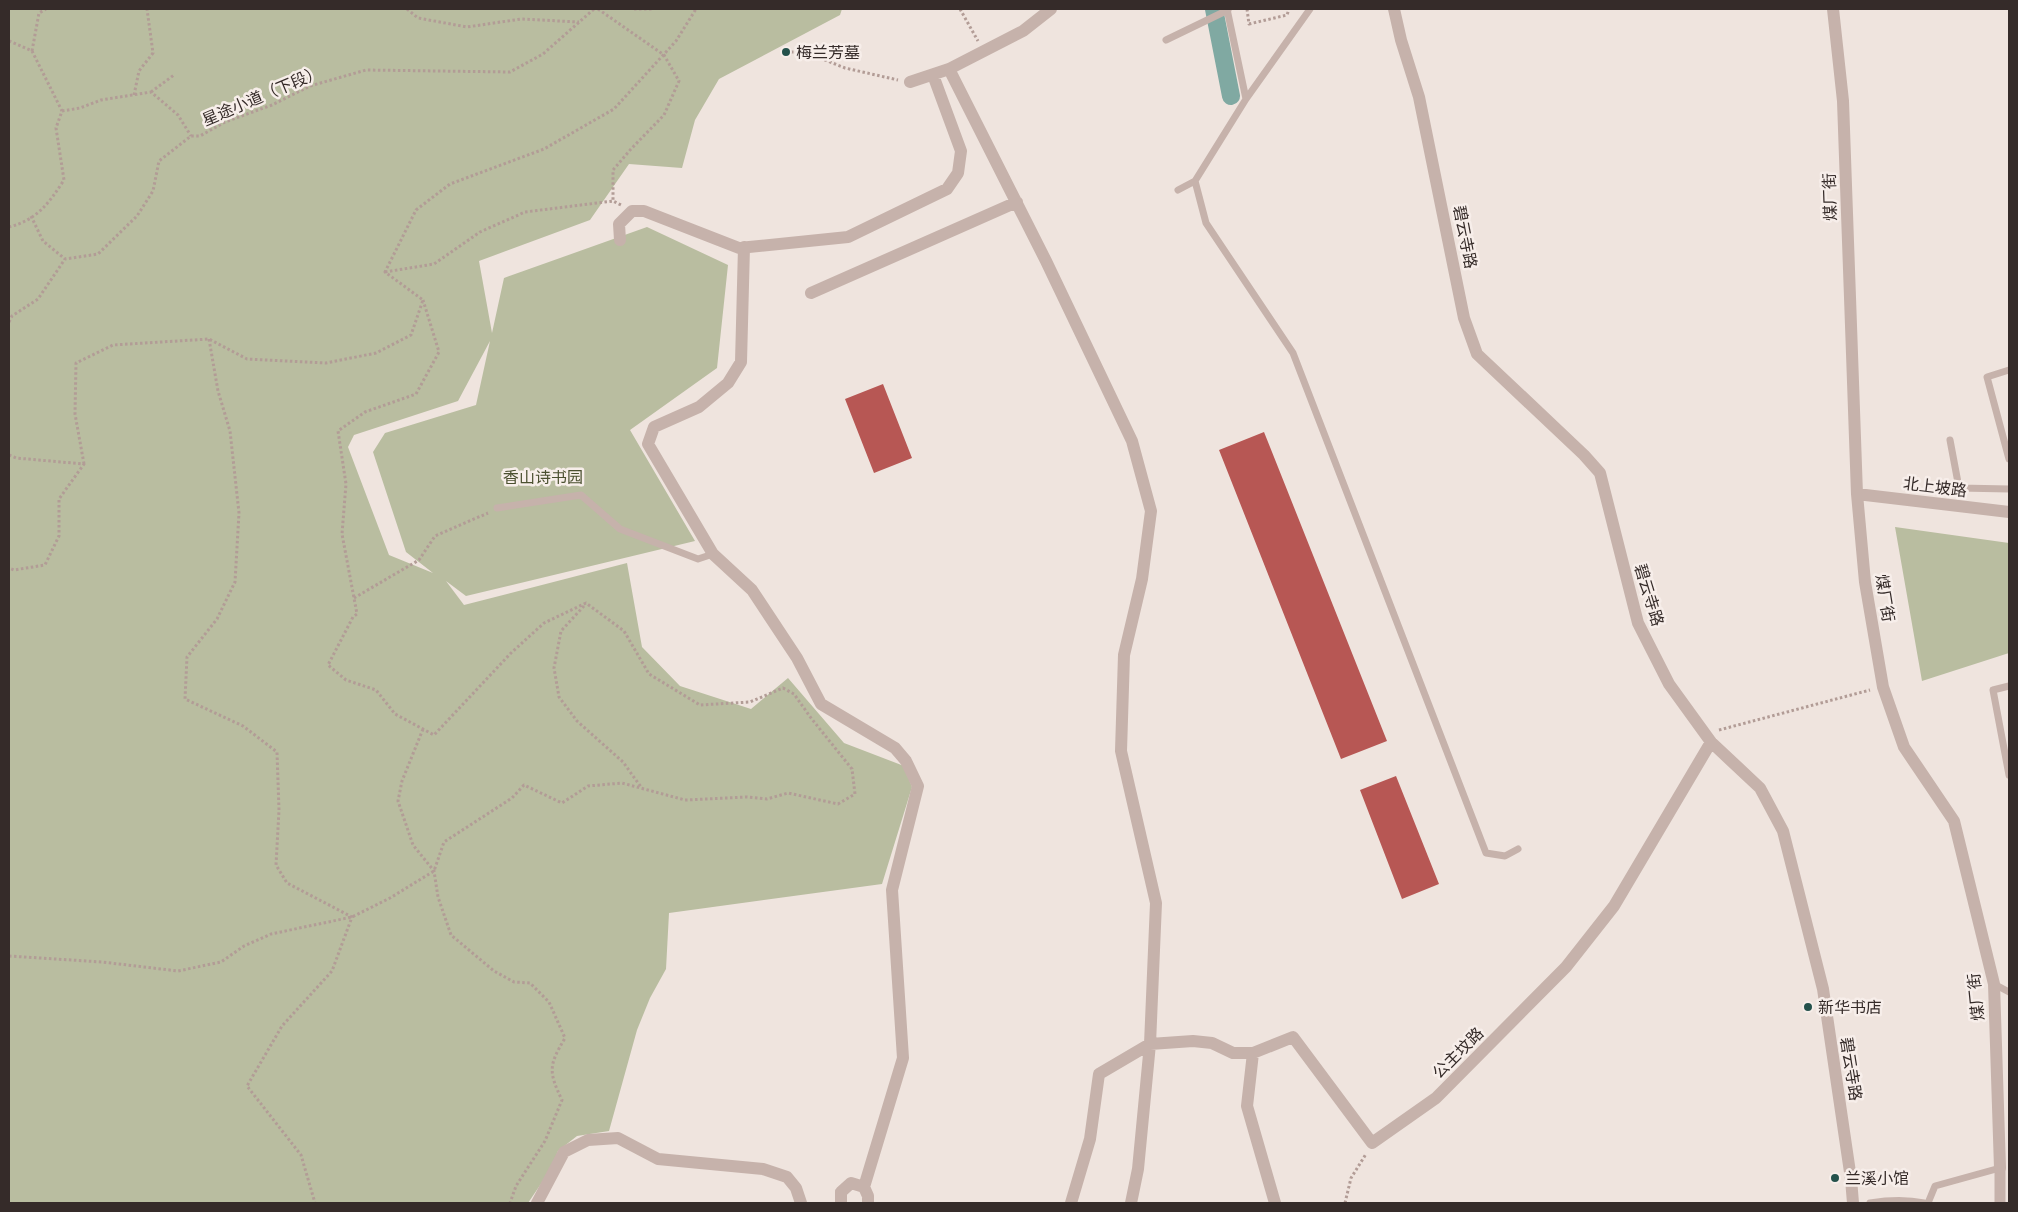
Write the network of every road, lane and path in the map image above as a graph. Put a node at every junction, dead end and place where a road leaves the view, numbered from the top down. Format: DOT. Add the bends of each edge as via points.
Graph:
graph roads {
  1 [pos="46,9"];
  2 [pos="147,9"];
  3 [pos="407,9"];
  4 [pos="594,9"];
  5 [pos="598,9"];
  6 [pos="634,9"];
  7 [pos="654,9"];
  8 [pos="696,9"];
  9 [pos="960,9"];
  10 [pos="1051,9"];
  11 [pos="1228,9"];
  12 [pos="1247,9"];
  13 [pos="1289,9"];
  14 [pos="1310,9"];
  15 [pos="1394,9"];
  16 [pos="1833,9"];
  17 [pos="580,22"];
  18 [pos="9,40"];
  19 [pos="1166,40"];
  20 [pos="32,51"];
  21 [pos="984,51"];
  22 [pos="786,52"];
  23 [pos="664,55"];
  24 [pos="949,69"];
  25 [pos="174,75"];
  26 [pos="933,75"];
  27 [pos="910,82"];
  28 [pos="151,92"];
  29 [pos="134,95"];
  30 [pos="1246,100"];
  31 [pos="62,112"];
  32 [pos="191,136"];
  33 [pos="1195,181"];
  34 [pos="1178,190"];
  35 [pos="613,201"];
  36 [pos="1017,202"];
  37 [pos="632,211"];
  38 [pos="31,216"];
  39 [pos="9,227"];
  40 [pos="620,240"];
  41 [pos="744,247"];
  42 [pos="65,259"];
  43 [pos="385,272"];
  44 [pos="811,293"];
  45 [pos="422,300"];
  46 [pos="9,322"];
  47 [pos="209,339"];
  48 [pos="2009,370"];
  49 [pos="1950,440"];
  50 [pos="9,455"];
  51 [pos="2009,459"];
  52 [pos="84,464"];
  53 [pos="2009,489"];
  54 [pos="1857,494"];
  55 [pos="497,508"];
  56 [pos="2009,512"];
  57 [pos="713,554"];
  58 [pos="9,568"];
  59 [pos="354,598"];
  60 [pos="586,603"];
  61 [pos="2009,686"];
  62 [pos="1883,687"];
  63 [pos="423,729"];
  64 [pos="1708,738"];
  65 [pos="2009,775"];
  66 [pos="642,788"];
  67 [pos="1518,849"];
  68 [pos="434,871"];
  69 [pos="352,917"];
  70 [pos="9,956"];
  71 [pos="1994,984"];
  72 [pos="2009,992"];
  73 [pos="1150,1044"];
  74 [pos="1252,1053"];
  75 [pos="1372,1143"];
  76 [pos="2000,1168"];
  77 [pos="864,1187"];
  78 [pos="315,1203"];
  79 [pos="510,1203"];
  80 [pos="537,1203"];
  81 [pos="801,1203"];
  82 [pos="841,1203"];
  83 [pos="868,1203"];
  84 [pos="1071,1203"];
  85 [pos="1131,1203"];
  86 [pos="1275,1203"];
  87 [pos="1345,1203"];
  88 [pos="1853,1203"];
  89 [pos="1870,1203"];
  90 [pos="1926,1203"];
  91 [pos="2000,1203"];
  1 -- 20 [label="path" via="40,13"];
  2 -- 29 [label="path" via="152,53 139,71"];
  3 -- 17 [label="path" via="418,18 467,27 521,20"];
  4 -- 17 [label="path, 星途小道（下段）"];
  5 -- 23 [label="path"];
  6 -- 7 [label="path"];
  8 -- 23 [label="path"];
  9 -- 21 [label="path"];
  10 -- 21 [label="street" via="1023,31"];
  11 -- 19 [label="lane"];
  11 -- 30 [label="lane"];
  12 -- 13 [label="path" via="1249,24 1287,15"];
  14 -- 30 [label="lane"];
  15 -- 64 [label="street, 碧云寺路" via="1419,97 1464,318 1477,354 1600,473 1638,623 1668,684"];
  16 -- 54 [label="street, 煤厂街" via="1843,101"];
  17 -- 32 [label="path, 星途小道（下段）" via="543,54 510,72 366,70 310,86 200,136"];
  18 -- 20 [label="path"];
  20 -- 31 [label="path"];
  21 -- 24 [label="street"];
  22 -- 27 [label="path" via="805,52 845,68"];
  23 -- 35 [label="path" via="679,81 664,115 613,170"];
  23 -- 43 [label="path" via="614,109 544,149 450,184 416,210"];
  24 -- 26 [label="street"];
  24 -- 36 [label="street"];
  25 -- 28 [label="path"];
  26 -- 27 [label="street"];
  26 -- 41 [label="street" via="961,151 958,173 947,188 848,237"];
  28 -- 29 [label="path"];
  28 -- 32 [label="path" via="178,116"];
  29 -- 31 [label="path" via="100,100"];
  30 -- 33 [label="lane"];
  31 -- 38 [label="path" via="56,128 64,180 45,208"];
  32 -- 42 [label="path, 星途小道（下段）" via="159,161 153,191 137,216 98,254"];
  33 -- 34 [label="lane"];
  33 -- 67 [label="lane" via="1206,223 1293,354 1486,853 1505,856"];
  35 -- 37 [label="path"];
  35 -- 43 [label="path" via="525,212 480,232 434,264"];
  36 -- 44 [label="street"];
  36 -- 73 [label="street" via="1132,441 1152,512 1142,580 1124,655 1121,751 1156,903"];
  37 -- 40 [label="street" via="619,224"];
  37 -- 41 [label="street" via="644,211 739,248"];
  38 -- 39 [label="path"];
  38 -- 42 [label="path" via="43,241"];
  41 -- 57 [label="street" via="742,362 728,383 699,407 654,428 648,444"];
  42 -- 46 [label="path" via="38,299 12,316"];
  43 -- 45 [label="path"];
  45 -- 47 [label="path" via="410,335 376,353 326,363 247,359"];
  45 -- 59 [label="path" via="439,352 416,394 365,412 338,431 346,484 342,534"];
  47 -- 52 [label="path" via="112,345 76,363 75,414"];
  47 -- 69 [label="path" via="218,391 230,432 239,513 235,582 217,619 187,657 185,700 243,726 277,752 279,810 276,865 287,883"];
  48 -- 51 [label="lane" via="1987,377"];
  49 -- 53 [label="lane" via="1959,488"];
  50 -- 52 [label="path"];
  52 -- 58 [label="path" via="59,499 59,536 45,565"];
  54 -- 56 [label="street, 北上坡路"];
  54 -- 62 [label="street, 煤厂街" via="1866,582"];
  55 -- 57 [label="lane" via="581,495 620,529 698,559"];
  55 -- 59 [label="path" via="435,536 419,560"];
  57 -- 77 [label="street" via="752,590 821,704 895,748 906,761 918,786 892,890 903,1058"];
  59 -- 63 [label="path" via="356,614 328,665 346,680 376,690 395,714"];
  60 -- 63 [label="path" via="544,622 434,735"];
  60 -- 66 [label="path" via="561,631 554,668 559,697 577,721 623,762"];
  60 -- 66 [label="path" via="624,631 649,674 700,705 750,702 783,688 794,694 852,769 855,794 838,804 788,793 767,799 747,796 685,800"];
  61 -- 65 [label="lane" via="1993,690"];
  62 -- 64 [label="path"];
  62 -- 71 [label="street, 煤厂街" via="1904,747 1954,821"];
  63 -- 68 [label="path" via="402,781 398,801 413,845"];
  64 -- 75 [label="street, 公主坟路" via="1614,906 1566,967 1436,1098"];
  64 -- 88 [label="street, 碧云寺路" via="1760,788 1783,831 1823,989"];
  66 -- 68 [label="path" via="622,783 588,786 562,802 524,785 512,798 444,842"];
  68 -- 69 [label="path"];
  68 -- 79 [label="path" via="450,935 494,971 514,982 530,983 548,1002 565,1038 553,1059 552,1080 562,1100 545,1141 516,1186"];
  69 -- 70 [label="path" via="271,934 244,946 221,962 178,971"];
  69 -- 78 [label="path" via="332,971 282,1026 247,1086 301,1155"];
  71 -- 72 [label="lane"];
  71 -- 76 [label="street, 煤厂街"];
  73 -- 74 [label="street" via="1192,1041 1212,1043 1233,1053"];
  73 -- 84 [label="street" via="1099,1074 1090,1139"];
  73 -- 85 [label="street" via="1138,1169"];
  74 -- 75 [label="street" via="1293,1037"];
  74 -- 86 [label="street" via="1247,1106"];
  75 -- 87 [label="path" via="1351,1178"];
  76 -- 90 [label="lane" via="1935,1186"];
  76 -- 91 [label="street"];
  77 -- 82 [label="street" via="851,1183 841,1192"];
  77 -- 83 [label="street"];
  80 -- 81 [label="street" via="564,1152 588,1140 618,1138 658,1159 763,1169 787,1176"];
  89 -- 90 [label="lane" via="1891,1200"];
}
